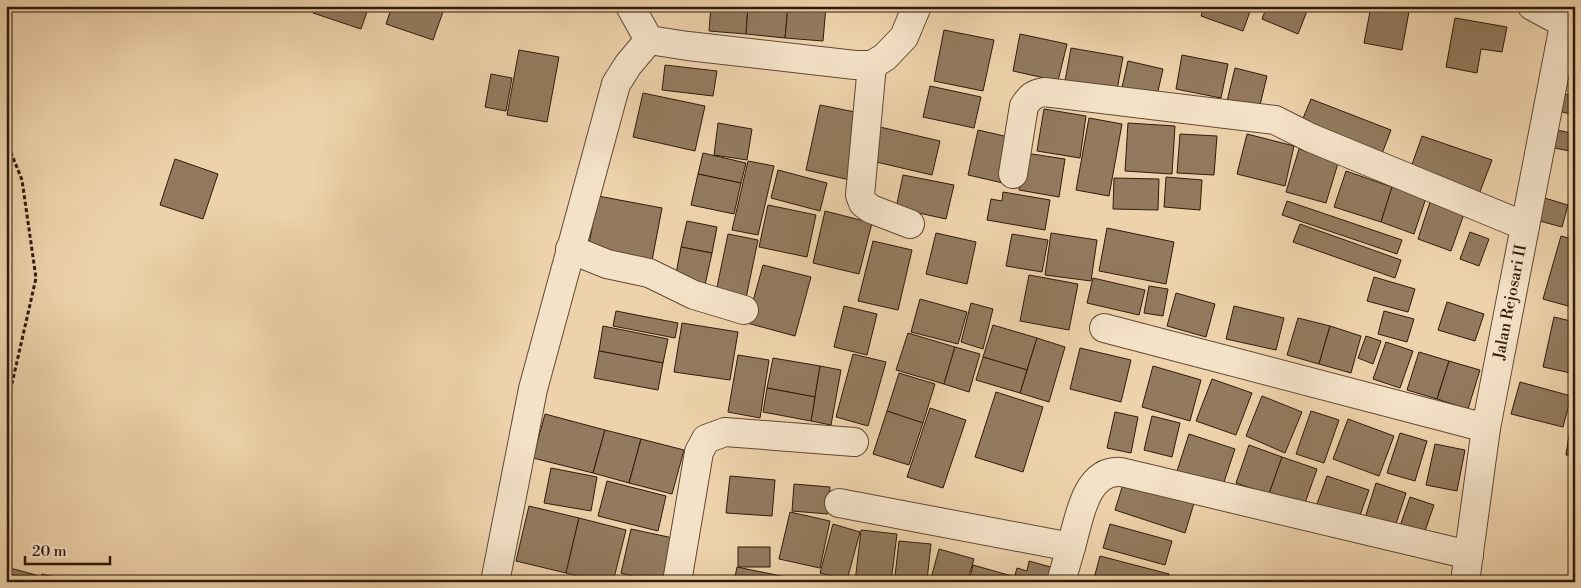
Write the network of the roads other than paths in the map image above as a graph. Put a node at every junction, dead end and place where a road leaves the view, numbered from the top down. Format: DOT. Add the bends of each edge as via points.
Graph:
graph roads {
  1 [pos="630,6"];
  2 [pos="917,6"];
  3 [pos="1532,6"];
  4 [pos="1570,20"];
  5 [pos="649,40"];
  6 [pos="872,65"];
  7 [pos="1012,174"];
  8 [pos="910,224"];
  9 [pos="1525,226"];
  10 [pos="570,249"];
  11 [pos="744,310"];
  12 [pos="1104,328"];
  13 [pos="1486,428"];
  14 [pos="854,442"];
  15 [pos="839,504"];
  16 [pos="1071,547"];
  17 [pos="1469,555"];
  18 [pos="495,582"];
  19 [pos="677,582"];
  20 [pos="1061,582"];
  21 [pos="1465,582"];
  1 -- 5 [label="street"];
  2 -- 6 [label="street" via="904,37 885,57"];
  3 -- 4 [label="street"];
  4 -- 9 [label="street, Jalan Rejosari II"];
  5 -- 6 [label="street"];
  5 -- 10 [label="street" via="616,84"];
  6 -- 8 [label="street" via="860,195 863,203 871,209"];
  7 -- 9 [label="street" via="1024,106 1030,97 1044,92 1275,120 1311,138"];
  9 -- 13 [label="street, Jalan Rejosari II"];
  10 -- 11 [label="street" via="608,264 649,273 694,296"];
  10 -- 18 [label="street" via="533,389"];
  12 -- 13 [label="street"];
  13 -- 17 [label="street, Jalan Rejosari II"];
  14 -- 19 [label="street" via="725,432 706,439 699,452"];
  15 -- 16 [label="street"];
  16 -- 17 [label="street" via="1089,489 1102,475 1114,471"];
  16 -- 20 [label="street"];
  17 -- 21 [label="street, Jalan Rejosari II"];
}
